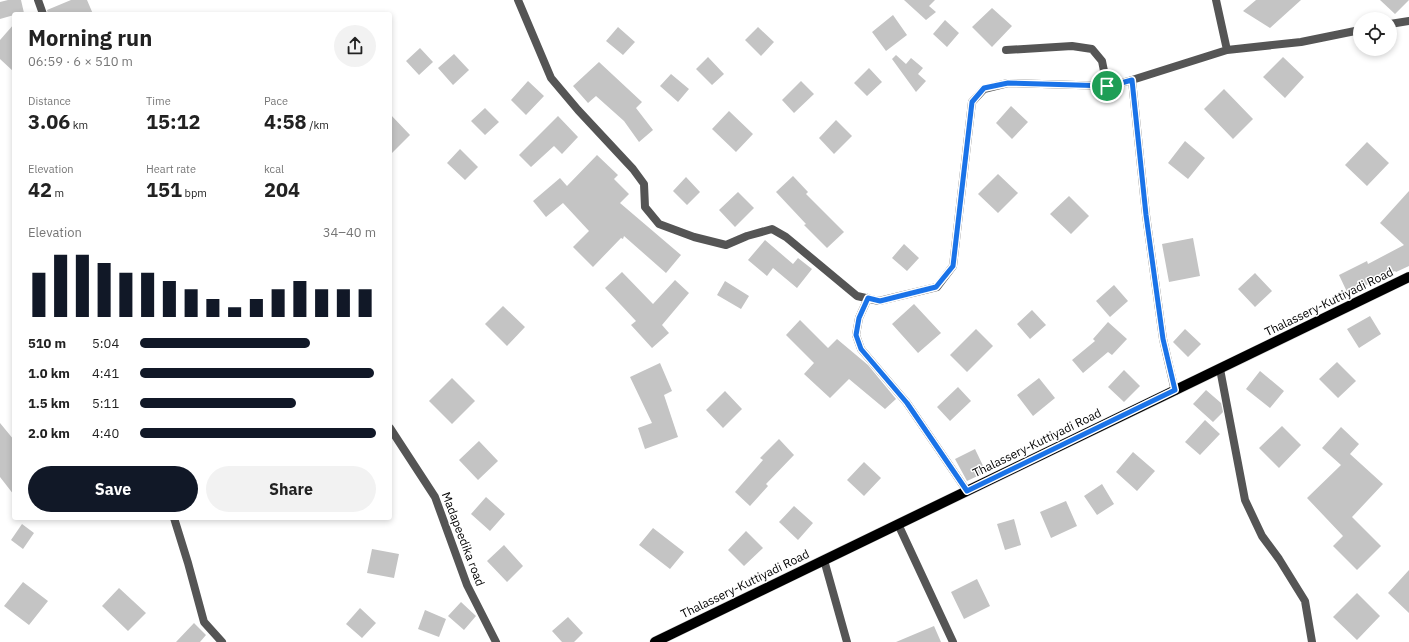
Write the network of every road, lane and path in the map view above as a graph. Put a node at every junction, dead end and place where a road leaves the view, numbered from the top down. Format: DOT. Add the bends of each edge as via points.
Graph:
graph roads {
  1 [pos="38,0"];
  2 [pos="518,0"];
  3 [pos="1216,0"];
  4 [pos="42,12"];
  5 [pos="1409,21"];
  6 [pos="1397,23"];
  7 [pos="1353,31"];
  8 [pos="1006,50"];
  9 [pos="1227,50"];
  10 [pos="1132,80"];
  11 [pos="1107,86"];
  12 [pos="1409,277"];
  13 [pos="868,298"];
  14 [pos="1220,369"];
  15 [pos="1175,390"];
  16 [pos="392,431"];
  17 [pos="967,491"];
  18 [pos="175,520"];
  19 [pos="898,524"];
  20 [pos="824,560"];
  21 [pos="222,642"];
  22 [pos="496,642"];
  23 [pos="655,642"];
  24 [pos="847,642"];
  25 [pos="954,642"];
  26 [pos="1312,642"];
  1 -- 4 [label="street"];
  2 -- 13 [label="street" via="551,78 644,184 645,207 659,224 726,245 772,229 786,237 857,296"];
  3 -- 9 [label="street"];
  5 -- 6 [label="street"];
  7 -- 9 [label="street" via="1301,42"];
  8 -- 11 [label="street" via="1072,46 1092,49 1102,61"];
  9 -- 10 [label="street"];
  10 -- 11 [label="street"];
  10 -- 15 [label="street" via="1146,215 1162,331"];
  11 -- 13 [label="street" via="1008,83 984,88 972,102 953,266 936,287 880,301"];
  12 -- 14 [label="main road, Thalassery-Kuttiyadi Road"];
  13 -- 17 [label="street" via="859,318 856,335 861,349 907,403"];
  14 -- 15 [label="main road, Thalassery-Kuttiyadi Road"];
  14 -- 26 [label="street" via="1245,500 1262,536 1305,600"];
  15 -- 17 [label="main road, Thalassery-Kuttiyadi Road"];
  16 -- 22 [label="street, Madapeedika road" via="435,497 467,585"];
  17 -- 19 [label="main road, Thalassery-Kuttiyadi Road"];
  18 -- 21 [label="street" via="204,622"];
  19 -- 20 [label="main road, Thalassery-Kuttiyadi Road"];
  19 -- 25 [label="street"];
  20 -- 23 [label="main road, Thalassery-Kuttiyadi Road"];
  20 -- 24 [label="street"];
}
